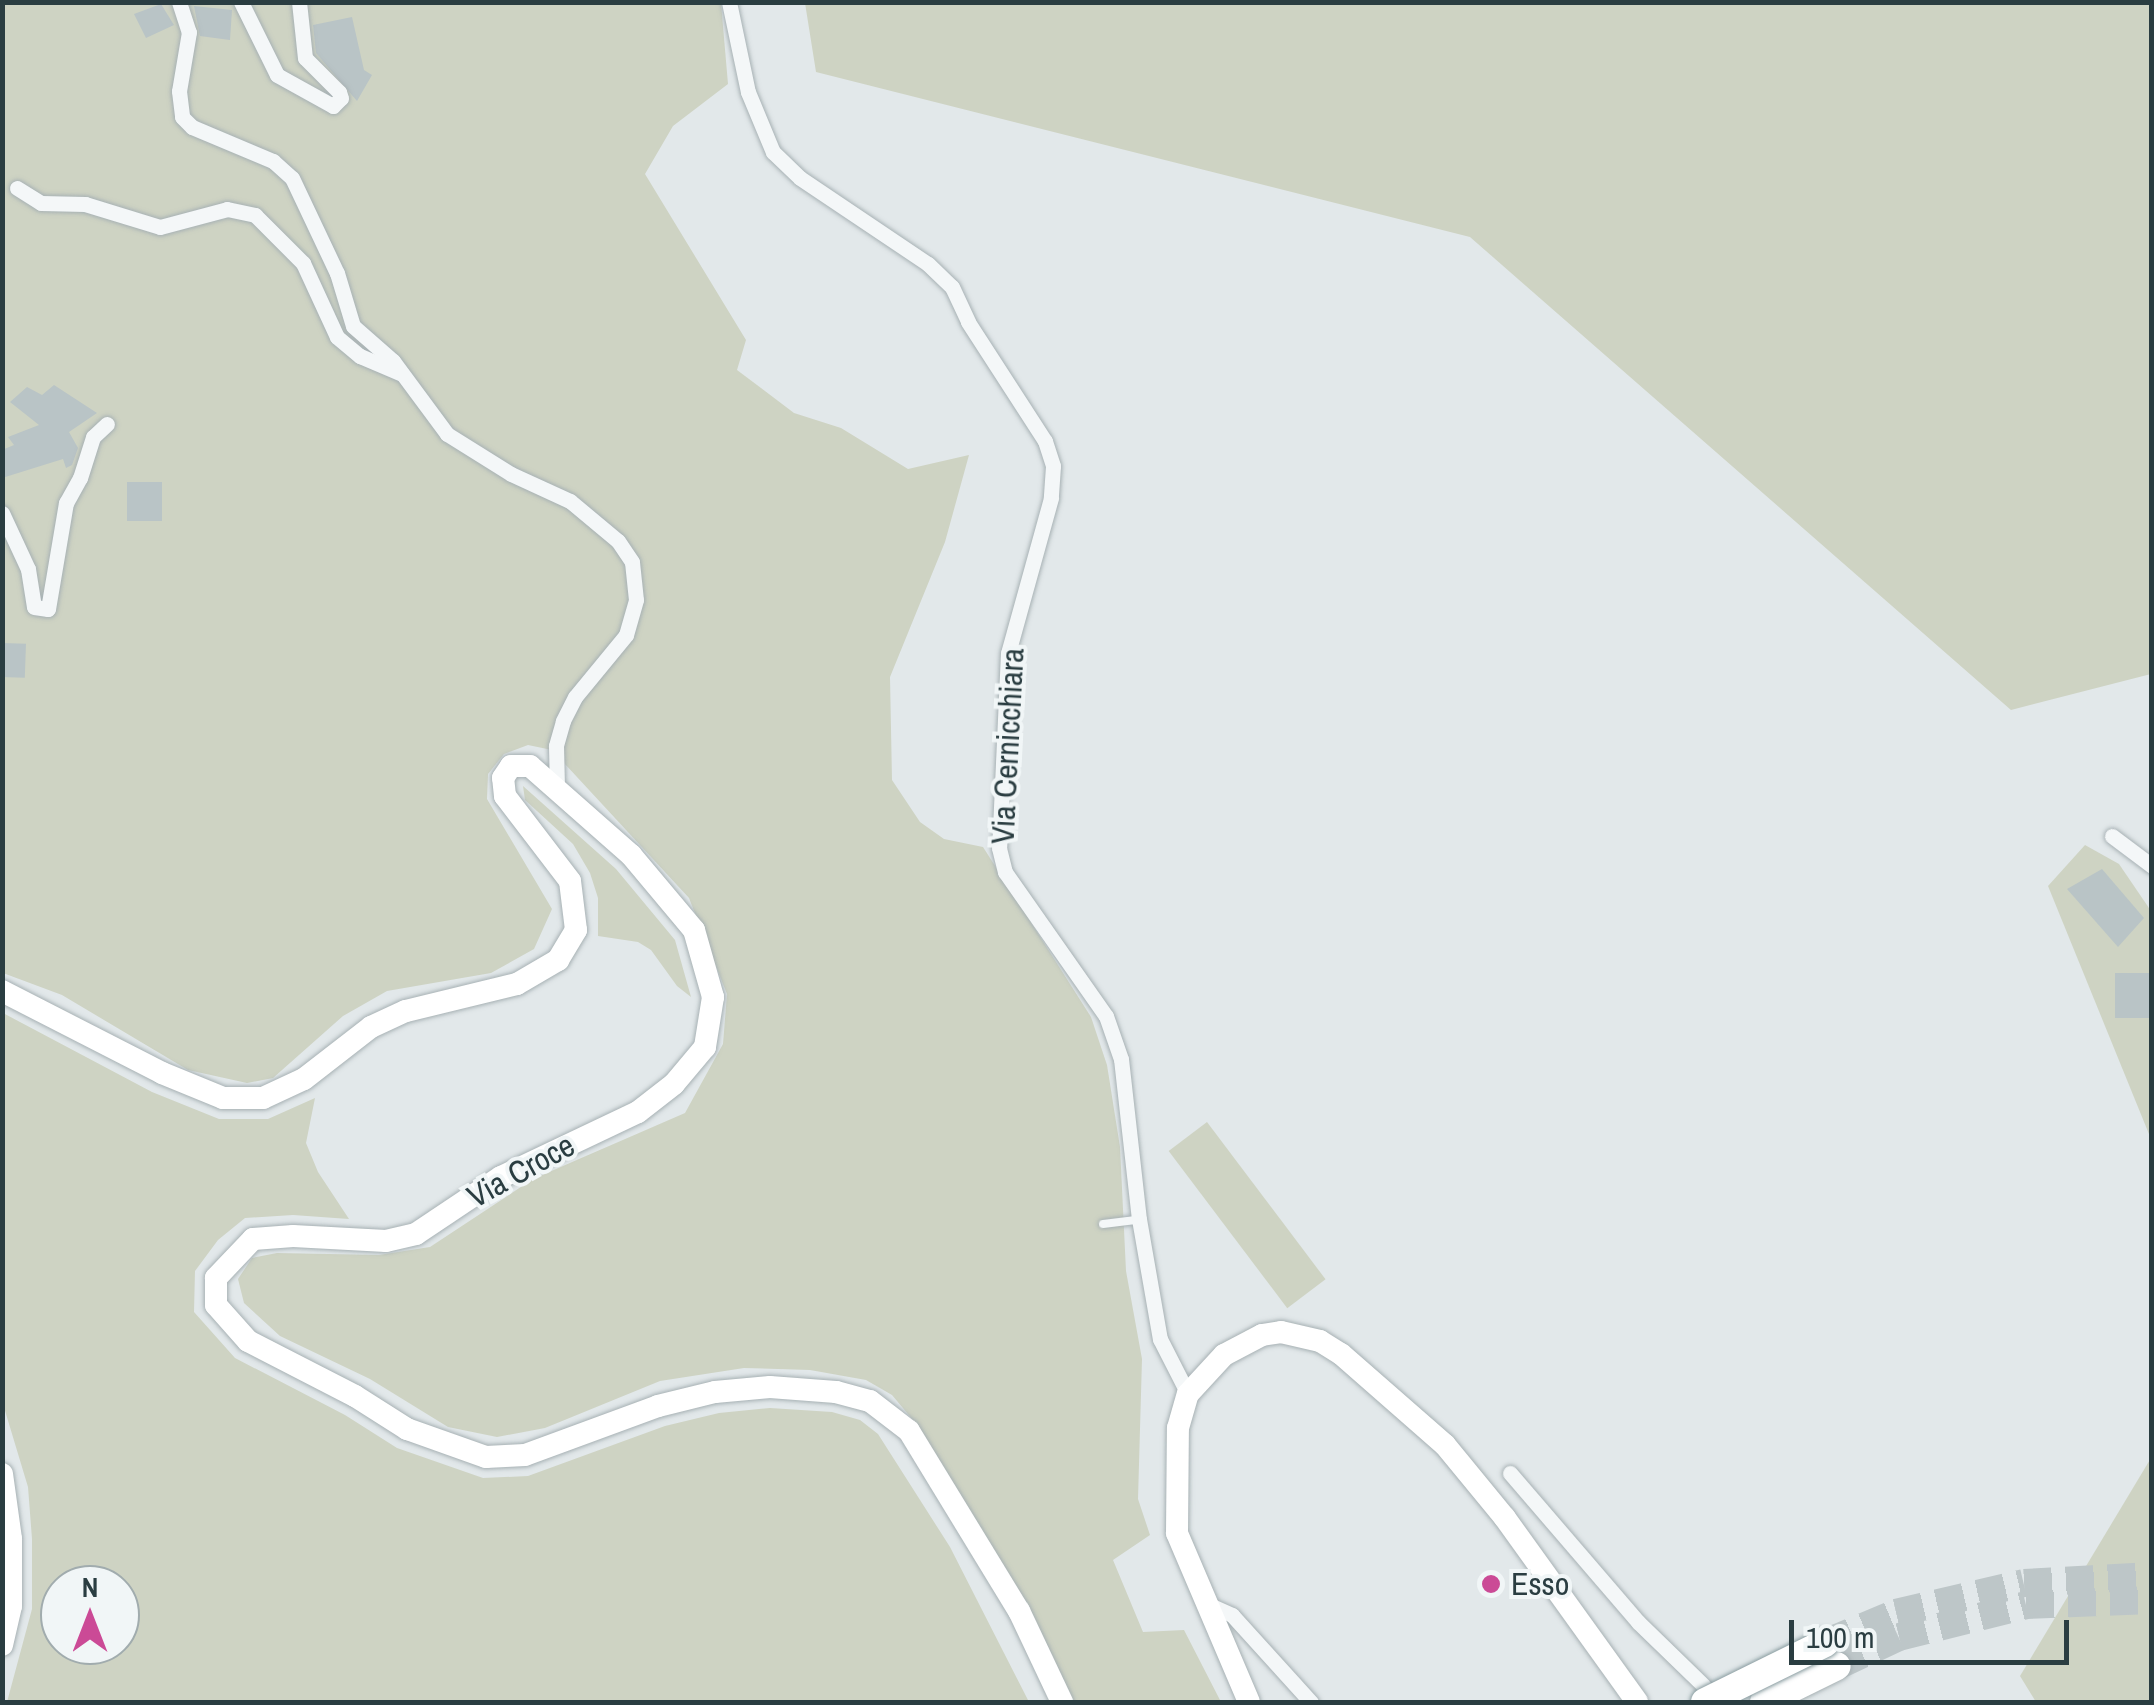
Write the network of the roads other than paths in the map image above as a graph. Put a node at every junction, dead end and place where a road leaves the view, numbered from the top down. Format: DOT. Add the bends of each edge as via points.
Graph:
graph roads {
  1 [pos="179,2"];
  2 [pos="241,2"];
  3 [pos="299,2"];
  4 [pos="730,2"];
  5 [pos="17,188"];
  6 [pos="404,374"];
  7 [pos="108,424"];
  8 [pos="2,513"];
  9 [pos="557,786"];
  10 [pos="2112,836"];
  11 [pos="2152,866"];
  12 [pos="2,991"];
  13 [pos="1139,1220"];
  14 [pos="1103,1224"];
  15 [pos="1188,1394"];
  16 [pos="2,1474"];
  17 [pos="1510,1474"];
  18 [pos="1203,1602"];
  19 [pos="2,1645"];
  20 [pos="1704,1694"];
  21 [pos="1062,1702"];
  22 [pos="1249,1702"];
  23 [pos="1312,1702"];
  24 [pos="1637,1702"];
  25 [pos="1764,1702"];
  1 -- 6 [label="street" via="188,32 178,91 182,116 192,127 273,161 292,178 337,273 353,326"];
  2 -- 3 [label="street" via="277,75 333,106 339,92 305,58"];
  4 -- 13 [label="street, Via Cernicchiara" via="748,92 773,152 952,288 1049,453 1051,498 1008,653 999,848 1004,872 1106,1016 1122,1059"];
  5 -- 6 [label="street" via="41,203 86,204 160,227 227,209 255,214 304,262 337,337 360,356"];
  6 -- 9 [label="street" via="447,434 570,501 618,541 632,562 636,600 626,635 563,721"];
  7 -- 8 [label="street" via="93,437 66,504 48,609 34,607 28,570"];
  9 -- 12 [label="street, Via Croce" via="530,766 512,766 503,778 514,812 570,881 576,930 558,960 518,984 406,1010 264,1098 223,1098 162,1074"];
  9 -- 21 [label="street, Via Croce" via="632,854 694,930 713,996 704,1047 674,1084 638,1112 501,1177 416,1234 386,1241 253,1239 216,1278 216,1305 248,1342 407,1429 486,1456 524,1455 715,1392 770,1387 870,1401 909,1432 1018,1611"];
  10 -- 11 [label="street"];
  13 -- 14 [label="lane"];
  13 -- 15 [label="street, Via Cernicchiara" via="1160,1339"];
  15 -- 18 [label="street" via="1178,1428 1175,1521"];
  15 -- 24 [label="street" via="1224,1356 1262,1335 1301,1334 1341,1354 1445,1445"];
  16 -- 19 [label="street" via="11,1606"];
  17 -- 20 [label="street"];
  18 -- 22 [label="street"];
  18 -- 23 [label="street" via="1232,1615"];
  20 -- 25 [label="highway, bridge" via="1831,1654"];
}
